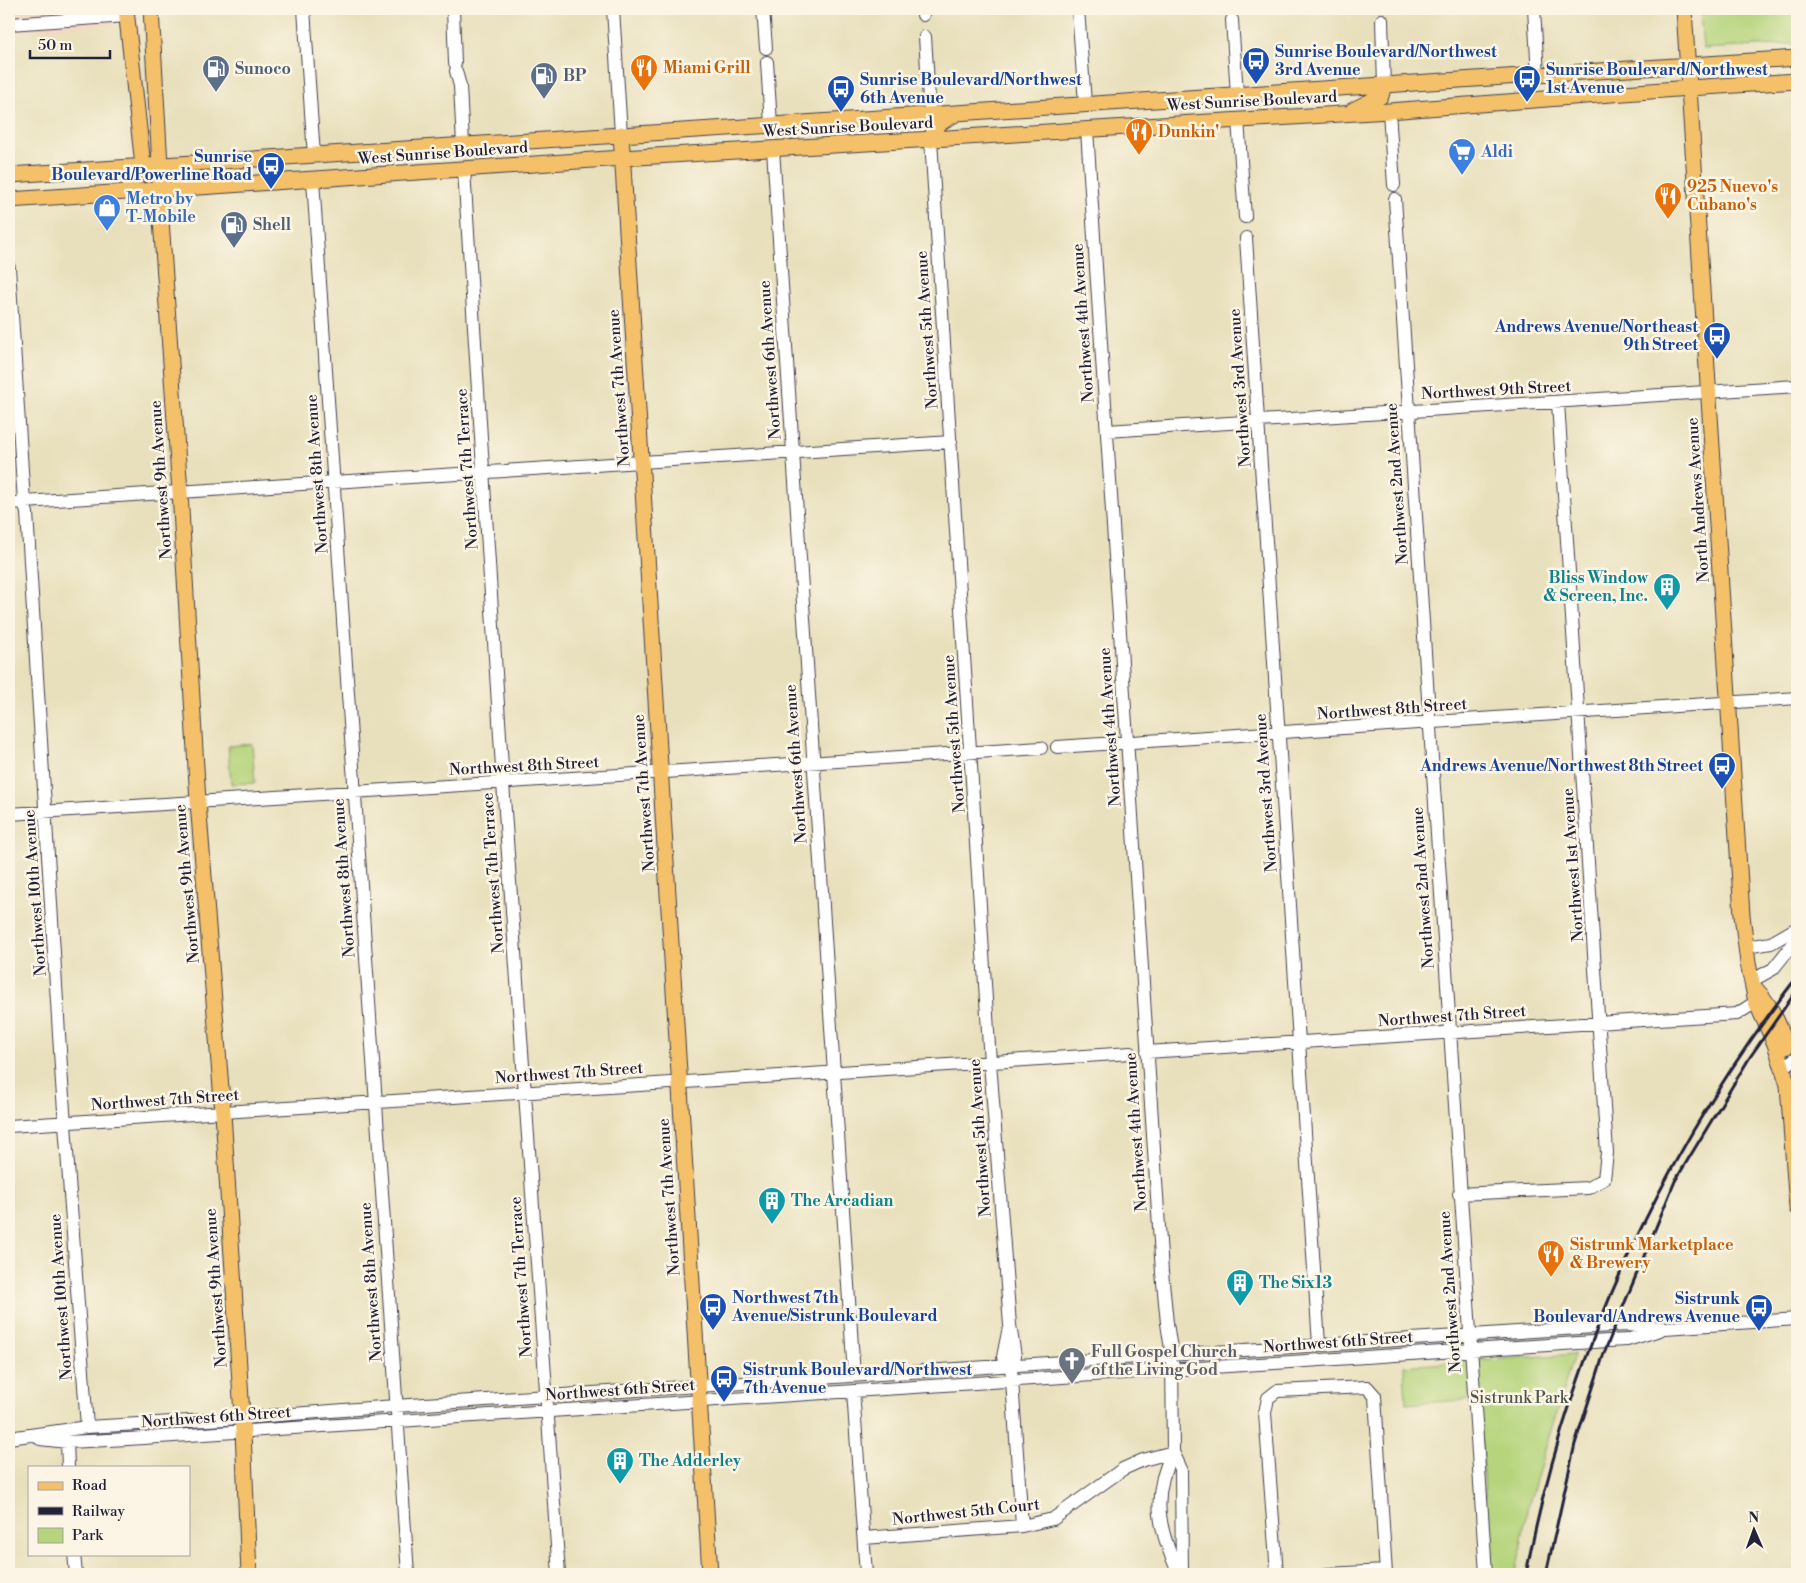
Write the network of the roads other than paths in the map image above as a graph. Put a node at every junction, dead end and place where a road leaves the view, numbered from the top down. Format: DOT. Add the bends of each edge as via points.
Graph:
graph roads {
  1 [pos="151,9"];
  2 [pos="304,9"];
  3 [pos="453,9"];
  4 [pos="613,9"];
  5 [pos="763,9"];
  6 [pos="1078,9"];
  7 [pos="1534,9"];
  8 [pos="1684,9"];
  9 [pos="126,12"];
  10 [pos="1232,20"];
  11 [pos="1382,20"];
  12 [pos="9,24"];
  13 [pos="925,37"];
  14 [pos="766,48"];
  15 [pos="1797,58"];
  16 [pos="767,62"];
  17 [pos="1687,65"];
  18 [pos="1538,75"];
  19 [pos="1797,81"];
  20 [pos="1384,85"];
  21 [pos="1688,88"];
  22 [pos="1237,94"];
  23 [pos="1085,103"];
  24 [pos="1389,111"];
  25 [pos="959,113"];
  26 [pos="1347,113"];
  27 [pos="930,115"];
  28 [pos="1238,120"];
  29 [pos="771,125"];
  30 [pos="1087,130"];
  31 [pos="621,134"];
  32 [pos="931,140"];
  33 [pos="463,144"];
  34 [pos="773,149"];
  35 [pos="314,156"];
  36 [pos="622,158"];
  37 [pos="143,166"];
  38 [pos="160,166"];
  39 [pos="464,170"];
  40 [pos="9,175"];
  41 [pos="313,180"];
  42 [pos="1394,185"];
  43 [pos="159,191"];
  44 [pos="1395,199"];
  45 [pos="9,200"];
  46 [pos="1245,216"];
  47 [pos="1246,238"];
  48 [pos="9,268"];
  49 [pos="1797,386"];
  50 [pos="1708,391"];
  51 [pos="1558,403"];
  52 [pos="1409,411"];
  53 [pos="1258,421"];
  54 [pos="1107,431"];
  55 [pos="951,442"];
  56 [pos="792,452"];
  57 [pos="641,461"];
  58 [pos="484,472"];
  59 [pos="334,482"];
  60 [pos="180,492"];
  61 [pos="24,502"];
  62 [pos="9,503"];
  63 [pos="1797,698"];
  64 [pos="1729,703"];
  65 [pos="1580,713"];
  66 [pos="1429,722"];
  67 [pos="1278,733"];
  68 [pos="1127,742"];
  69 [pos="1057,747"];
  70 [pos="1041,748"];
  71 [pos="972,753"];
  72 [pos="812,764"];
  73 [pos="660,774"];
  74 [pos="503,784"];
  75 [pos="354,792"];
  76 [pos="198,802"];
  77 [pos="46,811"];
  78 [pos="9,814"];
  79 [pos="1797,928"];
  80 [pos="1797,939"];
  81 [pos="1746,947"];
  82 [pos="1754,990"];
  83 [pos="1600,1022"];
  84 [pos="1449,1032"];
  85 [pos="1791,1041"];
  86 [pos="1300,1042"];
  87 [pos="1146,1052"];
  88 [pos="1131,1053"];
  89 [pos="990,1062"];
  90 [pos="1790,1063"];
  91 [pos="832,1072"];
  92 [pos="679,1082"];
  93 [pos="524,1093"];
  94 [pos="375,1101"];
  95 [pos="223,1113"];
  96 [pos="65,1122"];
  97 [pos="9,1126"];
  98 [pos="1459,1194"];
  99 [pos="1797,1208"];
  100 [pos="1797,1319"];
  101 [pos="1166,1323"];
  102 [pos="1665,1328"];
  103 [pos="1469,1335"];
  104 [pos="1319,1345"];
  105 [pos="1470,1350"];
  106 [pos="1172,1356"];
  107 [pos="1157,1357"];
  108 [pos="1011,1366"];
  109 [pos="1173,1369"];
  110 [pos="854,1376"];
  111 [pos="1012,1380"];
  112 [pos="853,1391"];
  113 [pos="699,1394"];
  114 [pos="545,1396"];
  115 [pos="395,1406"];
  116 [pos="548,1411"];
  117 [pos="396,1421"];
  118 [pos="242,1425"];
  119 [pos="87,1427"];
  120 [pos="24,1437"];
  121 [pos="9,1438"];
  122 [pos="66,1442"];
  123 [pos="1173,1452"];
  124 [pos="68,1466"];
  125 [pos="1022,1526"];
  126 [pos="864,1538"];
  127 [pos="74,1556"];
  128 [pos="1386,1572"];
  129 [pos="76,1574"];
  130 [pos="249,1574"];
  131 [pos="408,1574"];
  132 [pos="559,1574"];
  133 [pos="710,1574"];
  134 [pos="866,1574"];
  135 [pos="1180,1574"];
  136 [pos="1277,1574"];
  137 [pos="1327,1574"];
  138 [pos="1486,1574"];
  1 -- 38 [label="main road, Northwest 9th Avenue"];
  2 -- 35 [label="street"];
  3 -- 33 [label="street"];
  4 -- 31 [label="street, Northwest 7th Avenue"];
  5 -- 14 [label="street"];
  6 -- 23 [label="street"];
  7 -- 18 [label="street"];
  8 -- 17 [label="main road, North Andrews Avenue"];
  9 -- 12 [label="street"];
  9 -- 37 [label="main road, Northwest 9th Avenue"];
  10 -- 22 [label="street"];
  11 -- 20 [label="street"];
  13 -- 27 [label="street"];
  15 -- 17 [label="main road, West Sunrise Boulevard"];
  16 -- 29 [label="street"];
  17 -- 18 [label="main road, West Sunrise Boulevard"];
  17 -- 21 [label="main road, North Andrews Avenue"];
  18 -- 20 [label="main road, West Sunrise Boulevard"];
  19 -- 21 [label="main road, West Sunrise Boulevard"];
  20 -- 22 [label="main road, West Sunrise Boulevard"];
  20 -- 26 [label="main road" via="1382,96"];
  21 -- 24 [label="main road, West Sunrise Boulevard"];
  21 -- 50 [label="main road, North Andrews Avenue"];
  22 -- 23 [label="main road, West Sunrise Boulevard"];
  23 -- 25 [label="main road, West Sunrise Boulevard"];
  24 -- 26 [label="main road, West Sunrise Boulevard"];
  24 -- 42 [label="street"];
  25 -- 27 [label="main road, West Sunrise Boulevard"];
  25 -- 32 [label="main road" via="940,122 934,128"];
  26 -- 28 [label="main road, West Sunrise Boulevard"];
  27 -- 29 [label="main road, West Sunrise Boulevard"];
  28 -- 30 [label="main road, West Sunrise Boulevard"];
  28 -- 46 [label="street"];
  29 -- 31 [label="main road, West Sunrise Boulevard"];
  30 -- 32 [label="main road, West Sunrise Boulevard"];
  30 -- 54 [label="street, Northwest 4th Avenue"];
  31 -- 33 [label="main road, West Sunrise Boulevard"];
  31 -- 36 [label="main road, Northwest 7th Avenue"];
  32 -- 34 [label="main road, West Sunrise Boulevard"];
  32 -- 55 [label="street, Northwest 5th Avenue"];
  33 -- 35 [label="main road, West Sunrise Boulevard"];
  34 -- 36 [label="main road, West Sunrise Boulevard"];
  34 -- 56 [label="street, Northwest 6th Avenue"];
  35 -- 38 [label="main road, West Sunrise Boulevard"];
  36 -- 39 [label="main road, West Sunrise Boulevard"];
  36 -- 57 [label="main road, Northwest 7th Avenue"];
  37 -- 38 [label="main road, West Sunrise Boulevard"];
  37 -- 40 [label="main road, West Sunrise Boulevard"];
  37 -- 43 [label="main road, Northwest 9th Avenue"];
  38 -- 43 [label="main road, Northwest 9th Avenue"];
  39 -- 41 [label="main road, West Sunrise Boulevard"];
  39 -- 58 [label="street, Northwest 7th Terrace"];
  41 -- 43 [label="main road, West Sunrise Boulevard"];
  41 -- 59 [label="street, Northwest 8th Avenue"];
  43 -- 45 [label="main road, West Sunrise Boulevard"];
  43 -- 60 [label="main road, Northwest 9th Avenue"];
  44 -- 52 [label="street, Northwest 2nd Avenue"];
  47 -- 53 [label="street, Northwest 3rd Avenue"];
  48 -- 61 [label="street, Northwest 10th Avenue"];
  49 -- 50 [label="street, Northwest 9th Street"];
  50 -- 51 [label="street, Northwest 9th Street"];
  50 -- 64 [label="main road, North Andrews Avenue"];
  51 -- 52 [label="street, Northwest 9th Street"];
  51 -- 65 [label="street, Northwest 1st Avenue"];
  52 -- 53 [label="street, Northwest 9th Street"];
  52 -- 66 [label="street, Northwest 2nd Avenue"];
  53 -- 54 [label="street, Northwest 9th Street"];
  53 -- 67 [label="street, Northwest 3rd Avenue"];
  54 -- 68 [label="street, Northwest 4th Avenue"];
  55 -- 56 [label="street"];
  55 -- 71 [label="street, Northwest 5th Avenue"];
  56 -- 57 [label="street"];
  56 -- 72 [label="street, Northwest 6th Avenue"];
  57 -- 58 [label="street"];
  57 -- 73 [label="main road, Northwest 7th Avenue"];
  58 -- 59 [label="street"];
  58 -- 74 [label="street, Northwest 7th Terrace"];
  59 -- 60 [label="street"];
  59 -- 75 [label="street, Northwest 8th Avenue"];
  60 -- 61 [label="street"];
  60 -- 76 [label="main road, Northwest 9th Avenue"];
  61 -- 62 [label="street"];
  61 -- 77 [label="street, Northwest 10th Avenue"];
  63 -- 64 [label="street, Northwest 8th Street"];
  64 -- 65 [label="street, Northwest 8th Street"];
  64 -- 81 [label="main road, North Andrews Avenue"];
  65 -- 66 [label="street, Northwest 8th Street"];
  65 -- 83 [label="street, Northwest 1st Avenue"];
  66 -- 67 [label="street, Northwest 8th Street"];
  66 -- 84 [label="street, Northwest 2nd Avenue"];
  67 -- 68 [label="street, Northwest 8th Street"];
  67 -- 86 [label="street, Northwest 3rd Avenue"];
  68 -- 69 [label="street, Northwest 8th Street"];
  68 -- 87 [label="street, Northwest 4th Avenue"];
  70 -- 71 [label="street, Northwest 8th Street"];
  71 -- 72 [label="street, Northwest 8th Street"];
  71 -- 89 [label="street, Northwest 5th Avenue"];
  72 -- 73 [label="street, Northwest 8th Street"];
  72 -- 91 [label="street, Northwest 6th Avenue"];
  73 -- 74 [label="street, Northwest 8th Street"];
  73 -- 92 [label="main road, Northwest 7th Avenue"];
  74 -- 75 [label="street, Northwest 8th Street"];
  74 -- 93 [label="street, Northwest 7th Terrace"];
  75 -- 76 [label="street, Northwest 8th Street"];
  75 -- 94 [label="street, Northwest 8th Avenue"];
  76 -- 77 [label="street, Northwest 8th Street"];
  76 -- 95 [label="main road, Northwest 9th Avenue"];
  77 -- 78 [label="street, Northwest 8th Street"];
  77 -- 96 [label="street, Northwest 10th Avenue"];
  79 -- 81 [label="street" via="1771,943"];
  80 -- 82 [label="street, Northwest 7th Street"];
  81 -- 82 [label="main road, North Andrews Avenue"];
  82 -- 83 [label="street, Northwest 7th Street" via="1737,1014"];
  82 -- 85 [label="main road, North Andrews Avenue" via="1768,1001"];
  82 -- 90 [label="main road, North Andrews Avenue" via="1765,1020"];
  83 -- 84 [label="street, Northwest 7th Street"];
  83 -- 98 [label="street, Northwest 1st Avenue" via="1607,1153 1604,1179 1588,1188"];
  84 -- 86 [label="street, Northwest 7th Street"];
  84 -- 98 [label="street, Northwest 2nd Avenue"];
  85 -- 90 [label="main road, North Andrews Avenue"];
  86 -- 87 [label="street, Northwest 7th Street"];
  86 -- 104 [label="street, Northwest 3rd Avenue"];
  87 -- 101 [label="street, Northwest 4th Avenue"];
  88 -- 89 [label="street, Northwest 7th Street"];
  89 -- 91 [label="street, Northwest 7th Street"];
  89 -- 108 [label="street, Northwest 5th Avenue" via="1015,1356"];
  90 -- 99 [label="main road, North Andrews Avenue" via="1788,1085"];
  91 -- 92 [label="street, Northwest 7th Street"];
  91 -- 110 [label="street, Northwest 6th Avenue"];
  92 -- 93 [label="street, Northwest 7th Street"];
  92 -- 113 [label="main road, Northwest 7th Avenue"];
  93 -- 94 [label="street, Northwest 7th Street"];
  93 -- 114 [label="street, Northwest 7th Terrace"];
  94 -- 95 [label="street, Northwest 7th Street"];
  94 -- 115 [label="street, Northwest 8th Avenue"];
  95 -- 96 [label="street, Northwest 7th Street"];
  95 -- 118 [label="main road, Northwest 9th Avenue"];
  96 -- 97 [label="street, Northwest 7th Street"];
  96 -- 119 [label="street, Northwest 10th Avenue"];
  98 -- 103 [label="street, Northwest 2nd Avenue"];
  100 -- 102 [label="street, Northwest 6th Street"];
  101 -- 106 [label="street, Northwest 4th Avenue"];
  101 -- 107 [label="street, Northwest 4th Avenue" via="1165,1338"];
  102 -- 103 [label="street, Northwest 6th Street" via="1633,1324"];
  102 -- 105 [label="street, Northwest 6th Street" via="1627,1340"];
  103 -- 104 [label="street, Northwest 6th Street"];
  103 -- 105 [label="street, Northwest 2nd Avenue"];
  104 -- 106 [label="street, Northwest 6th Street"];
  105 -- 109 [label="street, Northwest 6th Street"];
  105 -- 138 [label="street, Northwest 2nd Avenue"];
  106 -- 107 [label="street, Northwest 6th Street"];
  106 -- 109 [label="street, Northwest 4th Avenue"];
  107 -- 108 [label="street, Northwest 6th Street"];
  108 -- 110 [label="street, Northwest 6th Street"];
  108 -- 111 [label="street, Northwest 5th Avenue"];
  109 -- 111 [label="street, Northwest 6th Street"];
  109 -- 123 [label="street, Northwest 4th Avenue"];
  110 -- 113 [label="street, Northwest 6th Street"];
  111 -- 112 [label="street, Northwest 6th Street"];
  111 -- 125 [label="street, Northwest 5th Avenue"];
  112 -- 113 [label="street, Northwest 6th Street"];
  112 -- 126 [label="street"];
  113 -- 114 [label="street, Northwest 6th Street"];
  113 -- 116 [label="street, Northwest 6th Street"];
  113 -- 133 [label="main road, Northwest 7th Avenue"];
  114 -- 115 [label="street, Northwest 6th Street"];
  114 -- 116 [label="street, Northwest 7th Terrace"];
  115 -- 117 [label="street, Northwest 8th Avenue"];
  115 -- 118 [label="street, Northwest 6th Street"];
  116 -- 117 [label="street, Northwest 6th Street"];
  116 -- 132 [label="street, Northwest 7th Terrace"];
  117 -- 118 [label="street, Northwest 6th Street"];
  117 -- 131 [label="street, Northwest 8th Avenue"];
  118 -- 119 [label="street, Northwest 6th Street"];
  118 -- 122 [label="street, Northwest 6th Street"];
  118 -- 130 [label="main road, Northwest 9th Avenue"];
  119 -- 120 [label="street, Northwest 6th Street"];
  120 -- 121 [label="street, Northwest 6th Street"];
  120 -- 122 [label="street, Northwest 6th Street"];
  122 -- 124 [label="street"];
  123 -- 125 [label="street, Northwest 5th Court" via="1143,1460 1123,1470 1053,1519"];
  123 -- 135 [label="street, Northwest 4th Avenue" via="1181,1469"];
  123 -- 135 [label="street, Northwest 4th Avenue" via="1164,1468 1159,1506 1164,1543"];
  125 -- 126 [label="street, Northwest 5th Court"];
  126 -- 134 [label="street"];
  127 -- 129 [label="street"];
  128 -- 136 [label="street" via="1375,1396 1368,1387 1354,1386 1277,1391 1268,1398 1265,1413"];
  128 -- 137 [label="street"];
}
